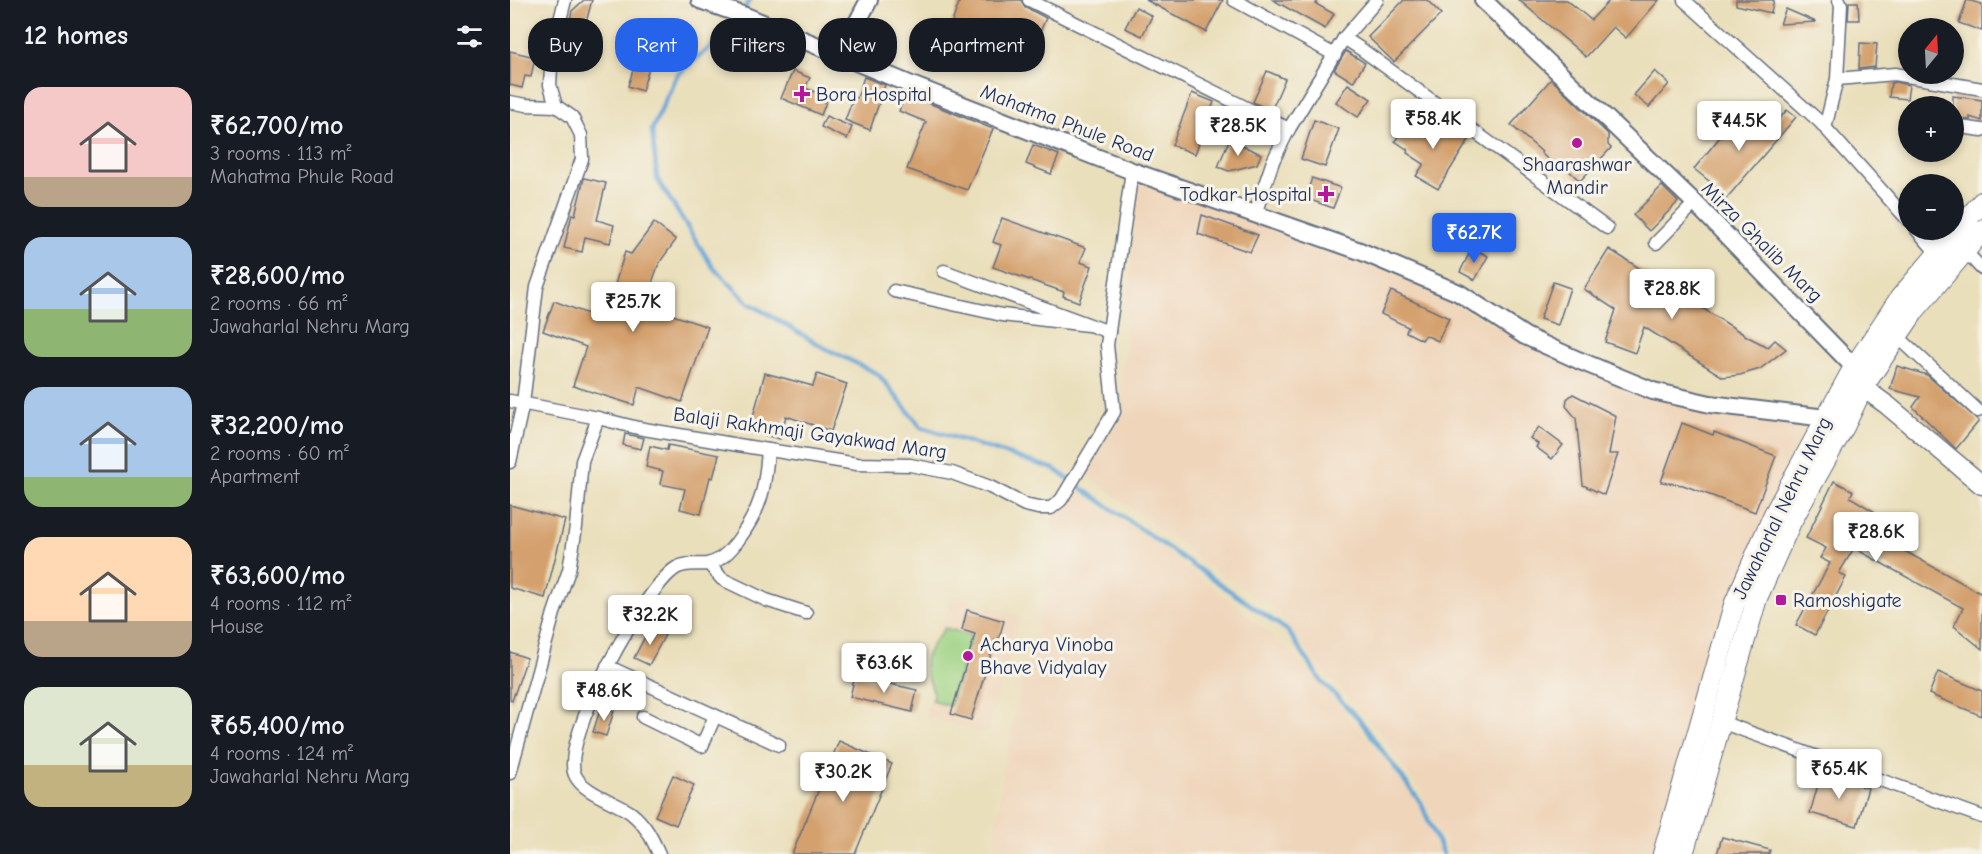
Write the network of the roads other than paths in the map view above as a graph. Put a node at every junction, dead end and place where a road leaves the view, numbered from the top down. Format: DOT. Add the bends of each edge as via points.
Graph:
graph roads {
  1 [pos="565,0"];
  2 [pos="869,0"];
  3 [pos="1029,0"];
  4 [pos="1234,0"];
  5 [pos="1377,0"];
  6 [pos="1483,0"];
  7 [pos="1684,0"];
  8 [pos="1839,0"];
  9 [pos="702,1"];
  10 [pos="860,18"];
  11 [pos="1344,38"];
  12 [pos="818,47"];
  13 [pos="1335,55"];
  14 [pos="879,72"];
  15 [pos="1837,79"];
  16 [pos="1982,89"];
  17 [pos="510,102"];
  18 [pos="556,106"];
  19 [pos="1825,128"];
  20 [pos="1964,128"];
  21 [pos="1289,129"];
  22 [pos="1982,130"];
  23 [pos="1132,171"];
  24 [pos="1982,202"];
  25 [pos="1695,203"];
  26 [pos="1898,209"];
  27 [pos="1255,214"];
  28 [pos="1607,228"];
  29 [pos="1982,231"];
  30 [pos="1926,240"];
  31 [pos="1656,243"];
  32 [pos="1965,251"];
  33 [pos="1937,253"];
  34 [pos="1982,269"];
  35 [pos="944,271"];
  36 [pos="894,291"];
  37 [pos="1088,325"];
  38 [pos="1109,332"];
  39 [pos="1897,336"];
  40 [pos="1855,377"];
  41 [pos="510,401"];
  42 [pos="523,403"];
  43 [pos="1978,411"];
  44 [pos="598,418"];
  45 [pos="1826,418"];
  46 [pos="1844,427"];
  47 [pos="768,450"];
  48 [pos="510,462"];
  49 [pos="1982,485"];
  50 [pos="709,564"];
  51 [pos="806,614"];
  52 [pos="607,666"];
  53 [pos="715,716"];
  54 [pos="643,717"];
  55 [pos="1721,722"];
  56 [pos="515,740"];
  57 [pos="779,745"];
  58 [pos="510,773"];
  59 [pos="1982,817"];
  60 [pos="659,854"];
  61 [pos="1663,854"];
  62 [pos="1683,854"];
  1 -- 18 [label="street" via="552,52 549,85"];
  2 -- 10 [label="street"];
  3 -- 21 [label="street"];
  4 -- 13 [label="street"];
  5 -- 11 [label="street"];
  6 -- 25 [label="street, Mirza Ghalib Marg"];
  7 -- 19 [label="street"];
  8 -- 15 [label="street"];
  9 -- 12 [label="street, Mahatma Phule Road"];
  11 -- 13 [label="street"];
  11 -- 28 [label="street"];
  13 -- 21 [label="street"];
  14 -- 23 [label="street, Mahatma Phule Road"];
  15 -- 16 [label="street" via="1894,74"];
  15 -- 19 [label="street"];
  17 -- 18 [label="street"];
  18 -- 42 [label="street" via="572,117 581,135 582,159 537,287"];
  19 -- 26 [label="street"];
  20 -- 22 [label="street"];
  21 -- 27 [label="street"];
  23 -- 27 [label="street, Mahatma Phule Road"];
  23 -- 38 [label="street"];
  24 -- 33 [label="main road, Jawaharlal Nehru Marg"];
  25 -- 31 [label="street"];
  25 -- 40 [label="street, Mirza Ghalib Marg" via="1791,300"];
  27 -- 45 [label="street, Mahatma Phule Road" via="1360,250 1459,293 1525,336 1653,391 1710,404"];
  29 -- 32 [label="main road, Jawaharlal Nehru Marg"];
  30 -- 33 [label="street"];
  32 -- 34 [label="street"];
  32 -- 39 [label="main road, Jawaharlal Nehru Marg"];
  33 -- 40 [label="main road, Jawaharlal Nehru Marg" via="1900,298"];
  35 -- 37 [label="street"];
  36 -- 37 [label="street" via="1002,315"];
  37 -- 38 [label="street"];
  38 -- 47 [label="street, Balaji Rakhmaji Gayakwad Marg" via="1114,412 1060,500 1050,508 1025,505 952,473"];
  39 -- 40 [label="main road, Jawaharlal Nehru Marg"];
  39 -- 43 [label="street"];
  40 -- 45 [label="main road, Jawaharlal Nehru Marg"];
  40 -- 46 [label="main road, Jawaharlal Nehru Marg"];
  40 -- 49 [label="main road"];
  41 -- 42 [label="street, Balaji Rakhmaji Gayakwad Marg"];
  42 -- 44 [label="street, Balaji Rakhmaji Gayakwad Marg"];
  42 -- 48 [label="street"];
  44 -- 47 [label="street, Balaji Rakhmaji Gayakwad Marg"];
  44 -- 56 [label="street" via="582,461 569,570"];
  45 -- 46 [label="street, Mahatma Phule Road"];
  45 -- 61 [label="main road, Jawaharlal Nehru Marg" via="1774,514 1734,605"];
  46 -- 55 [label="main road, Jawaharlal Nehru Marg" via="1791,522 1757,598"];
  47 -- 50 [label="street" via="765,489 756,510 735,544"];
  50 -- 51 [label="street" via="722,579"];
  50 -- 52 [label="street" via="683,566 663,579"];
  52 -- 53 [label="street"];
  52 -- 60 [label="street" via="592,694 578,736 575,776 587,789 631,813 650,833"];
  53 -- 54 [label="street" via="702,746"];
  53 -- 57 [label="street"];
  55 -- 59 [label="street"];
  55 -- 62 [label="main road, Jawaharlal Nehru Marg"];
  56 -- 58 [label="street"];
}
